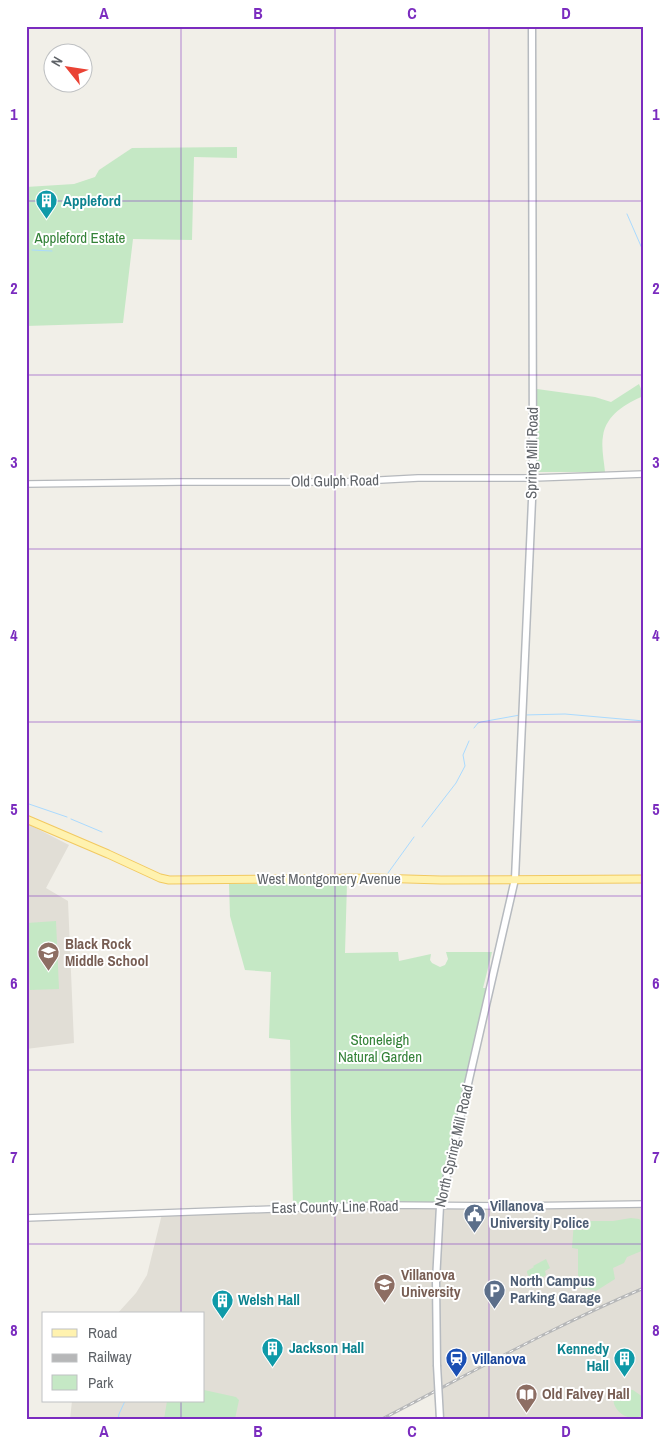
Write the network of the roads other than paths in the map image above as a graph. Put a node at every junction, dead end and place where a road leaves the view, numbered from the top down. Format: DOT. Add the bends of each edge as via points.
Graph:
graph roads {
  1 [pos="532,26"];
  2 [pos="644,474"];
  3 [pos="533,478"];
  4 [pos="26,484"];
  5 [pos="26,819"];
  6 [pos="515,879"];
  7 [pos="644,879"];
  8 [pos="644,1204"];
  9 [pos="440,1206"];
  10 [pos="26,1218"];
  11 [pos="440,1419"];
  1 -- 3 [label="main road, Spring Mill Road"];
  2 -- 3 [label="street, Old Gulph Road"];
  3 -- 4 [label="street, Old Gulph Road"];
  3 -- 6 [label="main road, Spring Mill Road"];
  5 -- 6 [label="main road, West Montgomery Avenue" via="169,880"];
  6 -- 7 [label="main road, West Montgomery Avenue"];
  6 -- 9 [label="main road, North Spring Mill Road"];
  8 -- 9 [label="street, East County Line Road"];
  9 -- 10 [label="street, East County Line Road" via="382,1205"];
  9 -- 11 [label="main road, North Spring Mill Road, bridge" via="436,1272"];
}
